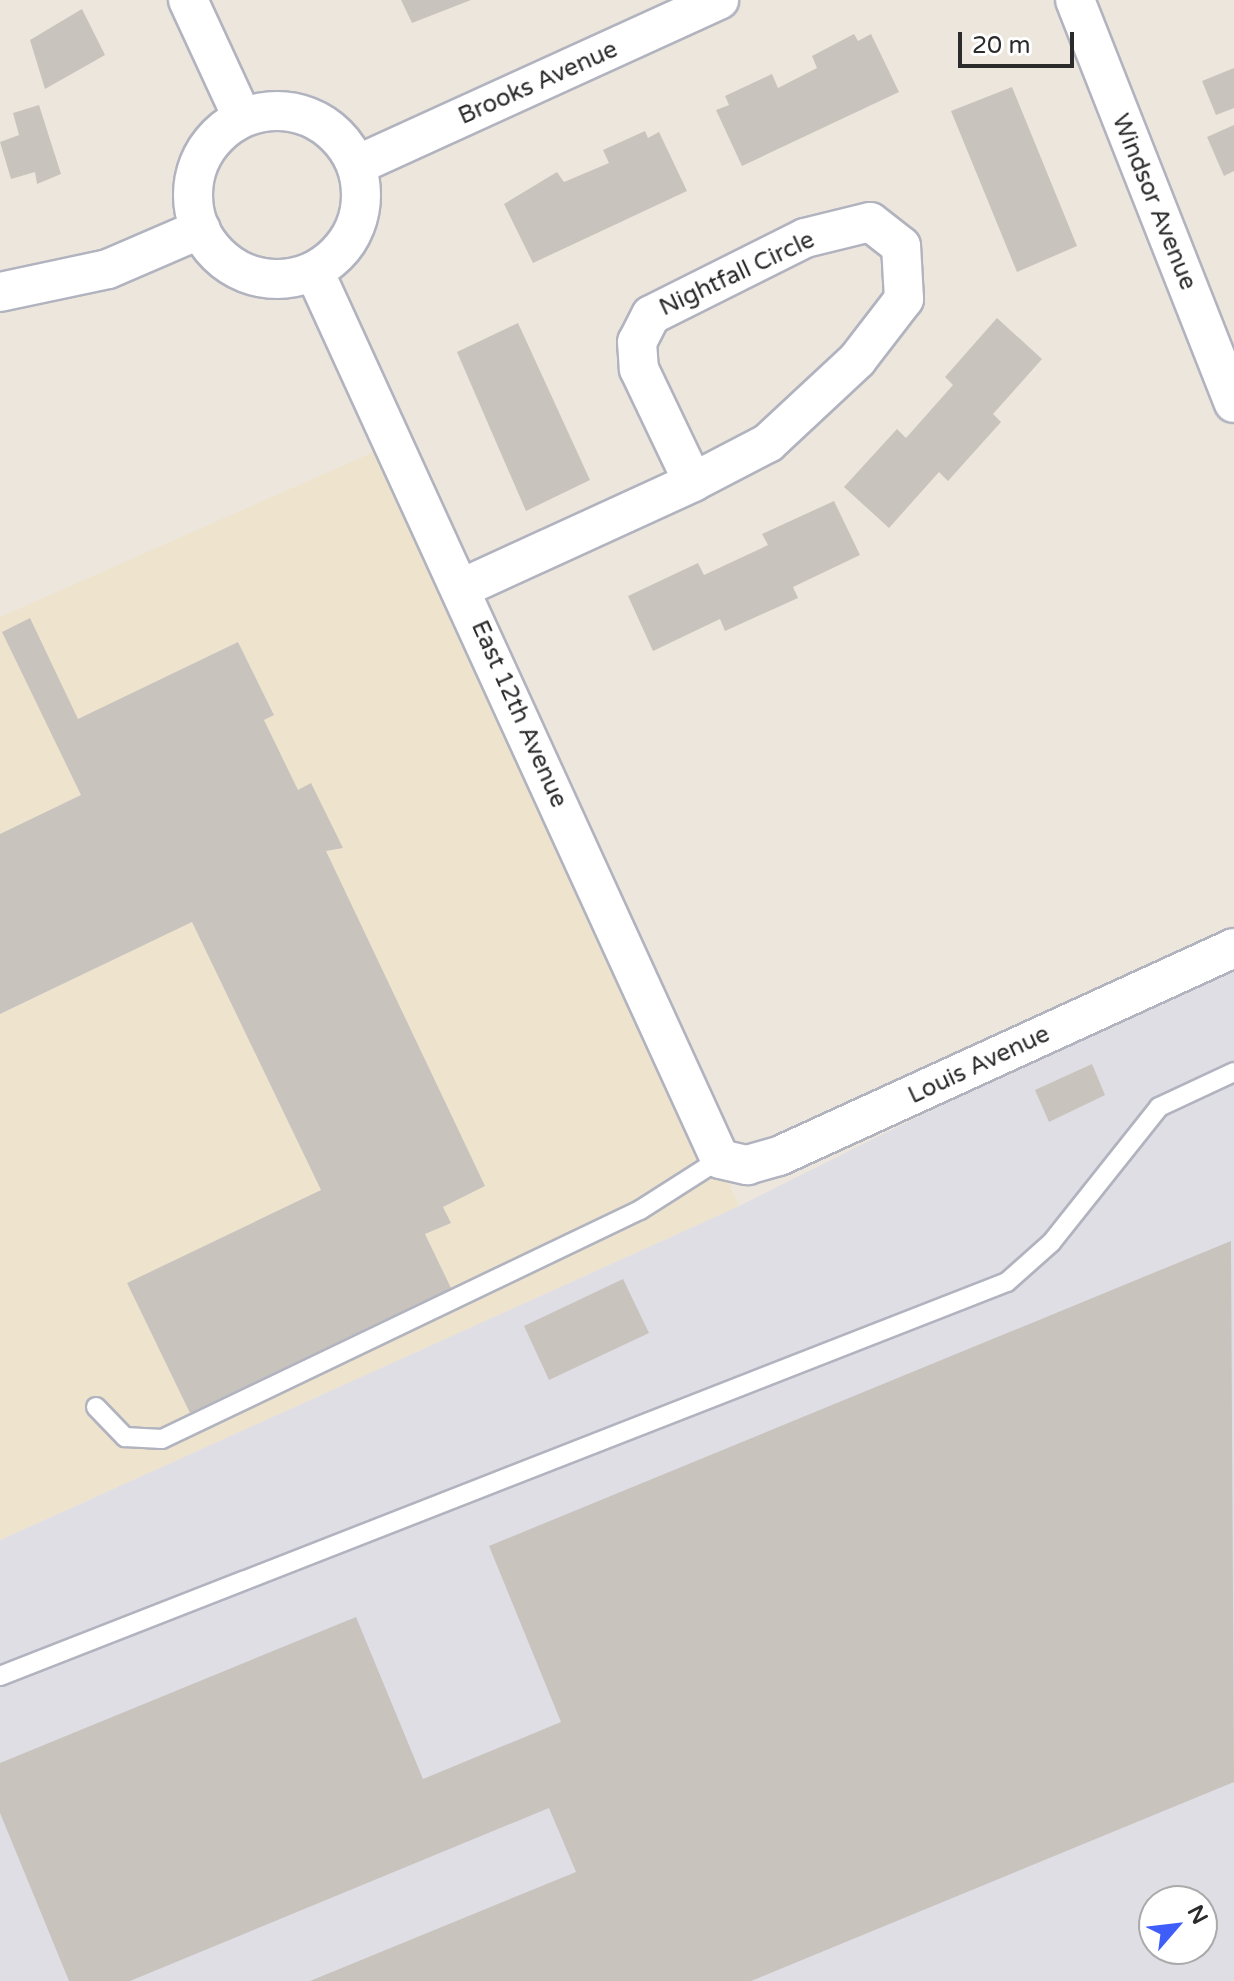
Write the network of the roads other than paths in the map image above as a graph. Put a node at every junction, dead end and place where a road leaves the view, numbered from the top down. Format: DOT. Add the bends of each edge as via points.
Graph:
graph roads {
  1 [pos="188,0"];
  2 [pos="719,0"];
  3 [pos="1075,0"];
  4 [pos="242,117"];
  5 [pos="357,165"];
  6 [pos="201,229"];
  7 [pos="314,271"];
  8 [pos="0,292"];
  9 [pos="1225,356"];
  10 [pos="1234,403"];
  11 [pos="693,482"];
  12 [pos="462,588"];
  13 [pos="1234,948"];
  14 [pos="1234,1072"];
  15 [pos="720,1159"];
  16 [pos="96,1407"];
  17 [pos="0,1676"];
  1 -- 4 [label="street"];
  2 -- 5 [label="street, Brooks Avenue"];
  3 -- 9 [label="street, Windsor Avenue"];
  4 -- 5 [label="street" via="296,112 322,123"];
  4 -- 6 [label="street" via="220,133 200,165 194,204"];
  5 -- 7 [label="street" via="360,202 350,238"];
  6 -- 7 [label="street" via="236,269 275,278"];
  6 -- 8 [label="street" via="108,269"];
  7 -- 12 [label="street, East 12th Avenue"];
  9 -- 10 [label="street, Windsor Avenue"];
  11 -- 11 [label="street, Nightfall Circle" via="768,443 857,360 904,299 901,246 870,222 805,238 651,315 637,342 639,369"];
  11 -- 12 [label="street, Nightfall Circle"];
  12 -- 15 [label="street, East 12th Avenue"];
  13 -- 15 [label="street, Louis Avenue" via="779,1156 747,1165"];
  14 -- 17 [label="lane" via="1159,1107 1051,1243 1007,1282"];
  15 -- 16 [label="lane" via="640,1210 162,1439 125,1437"];
}
